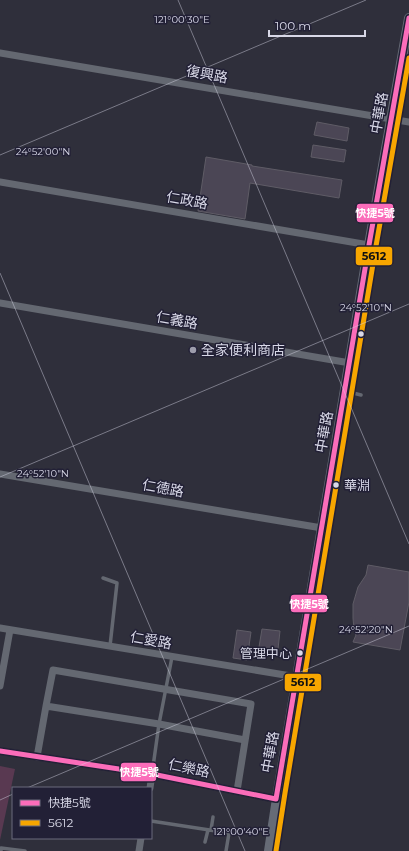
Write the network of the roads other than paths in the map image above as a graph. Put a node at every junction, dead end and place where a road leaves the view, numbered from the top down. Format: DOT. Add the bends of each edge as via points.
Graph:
graph roads {
  1 [pos="409,18"];
  2 [pos="0,53"];
  3 [pos="392,119"];
  4 [pos="409,122"];
  5 [pos="0,182"];
  6 [pos="370,245"];
  7 [pos="0,303"];
  8 [pos="350,363"];
  9 [pos="345,391"];
  10 [pos="361,395"];
  11 [pos="0,474"];
  12 [pos="322,528"];
  13 [pos="103,578"];
  14 [pos="0,628"];
  15 [pos="10,630"];
  16 [pos="110,646"];
  17 [pos="172,657"];
  18 [pos="297,677"];
  19 [pos="0,686"];
  20 [pos="165,690"];
  21 [pos="46,706"];
  22 [pos="159,724"];
  23 [pos="245,740"];
  24 [pos="0,751"];
  25 [pos="37,757"];
  26 [pos="152,774"];
  27 [pos="150,787"];
  28 [pos="237,791"];
  29 [pos="276,799"];
  30 [pos="213,817"];
  31 [pos="152,821"];
  32 [pos="210,830"];
  33 [pos="141,839"];
  34 [pos="205,842"];
  35 [pos="1,851"];
  36 [pos="25,851"];
  37 [pos="139,851"];
  38 [pos="226,851"];
  39 [pos="269,851"];
  1 -- 3 [label="street, 中華路"];
  2 -- 3 [label="street, 復興路"];
  3 -- 4 [label="street, 復興路"];
  3 -- 6 [label="street, 中華路"];
  5 -- 6 [label="street, 仁政路"];
  6 -- 8 [label="street, 中華路"];
  7 -- 8 [label="street, 仁義路"];
  8 -- 9 [label="street, 中華路"];
  9 -- 10 [label="lane"];
  9 -- 12 [label="street, 中華路"];
  11 -- 12 [label="street, 仁德路"];
  12 -- 18 [label="street, 中華路"];
  13 -- 16 [label="lane" via="117,583"];
  14 -- 15 [label="street, 仁愛路"];
  15 -- 16 [label="street, 仁愛路"];
  15 -- 19 [label="street"];
  16 -- 17 [label="street, 仁愛路"];
  17 -- 18 [label="street, 仁愛路"];
  17 -- 20 [label="lane"];
  18 -- 29 [label="street, 中華路"];
  20 -- 21 [label="street" via="54,670"];
  20 -- 22 [label="lane"];
  20 -- 23 [label="street" via="250,704"];
  21 -- 22 [label="street"];
  21 -- 25 [label="street"];
  22 -- 23 [label="street"];
  22 -- 26 [label="lane"];
  23 -- 28 [label="street"];
  24 -- 25 [label="street, 仁樂路"];
  25 -- 26 [label="street, 仁樂路"];
  26 -- 27 [label="street"];
  26 -- 28 [label="street, 仁樂路"];
  28 -- 29 [label="street, 仁樂路"];
  29 -- 39 [label="street, 中華路"];
  30 -- 32 [label="lane"];
  31 -- 32 [label="lane"];
  32 -- 34 [label="lane"];
  32 -- 38 [label="lane" via="229,833"];
  33 -- 37 [label="street"];
  35 -- 36 [label="lane" via="1,848"];
}
